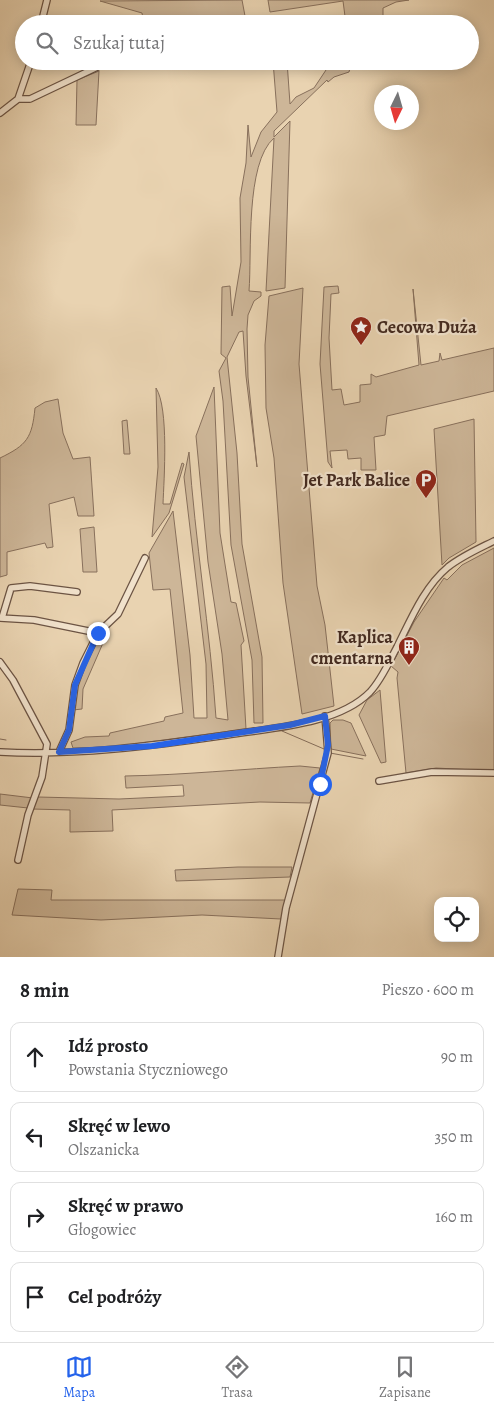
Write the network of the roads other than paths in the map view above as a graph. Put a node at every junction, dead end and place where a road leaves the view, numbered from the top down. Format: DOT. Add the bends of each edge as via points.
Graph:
graph roads {
  1 [pos="47,0"];
  2 [pos="43,15"];
  3 [pos="28,70"];
  4 [pos="91,70"];
  5 [pos="18,99"];
  6 [pos="0,113"];
  7 [pos="494,540"];
  8 [pos="144,558"];
  9 [pos="77,592"];
  10 [pos="1,618"];
  11 [pos="98,633"];
  12 [pos="0,662"];
  13 [pos="325,716"];
  14 [pos="0,752"];
  15 [pos="59,752"];
  16 [pos="46,753"];
  17 [pos="494,773"];
  18 [pos="379,781"];
  19 [pos="18,860"];
  20 [pos="278,957"];
  1 -- 2 [label="street"];
  3 -- 5 [label="street"];
  4 -- 5 [label="street" via="30,99"];
  5 -- 6 [label="street"];
  7 -- 13 [label="street" via="454,562 434,583 372,690 354,704"];
  8 -- 11 [label="street" via="118,614"];
  9 -- 10 [label="street" via="30,586 11,588"];
  10 -- 11 [label="street" via="34,620"];
  11 -- 15 [label="street" via="75,685 69,730"];
  12 -- 16 [label="street" via="43,735"];
  13 -- 15 [label="street" via="290,725 152,746"];
  13 -- 20 [label="street" via="328,753 288,901"];
  14 -- 16 [label="street"];
  15 -- 16 [label="street"];
  16 -- 19 [label="street"];
  17 -- 18 [label="street" via="439,772"];
}
